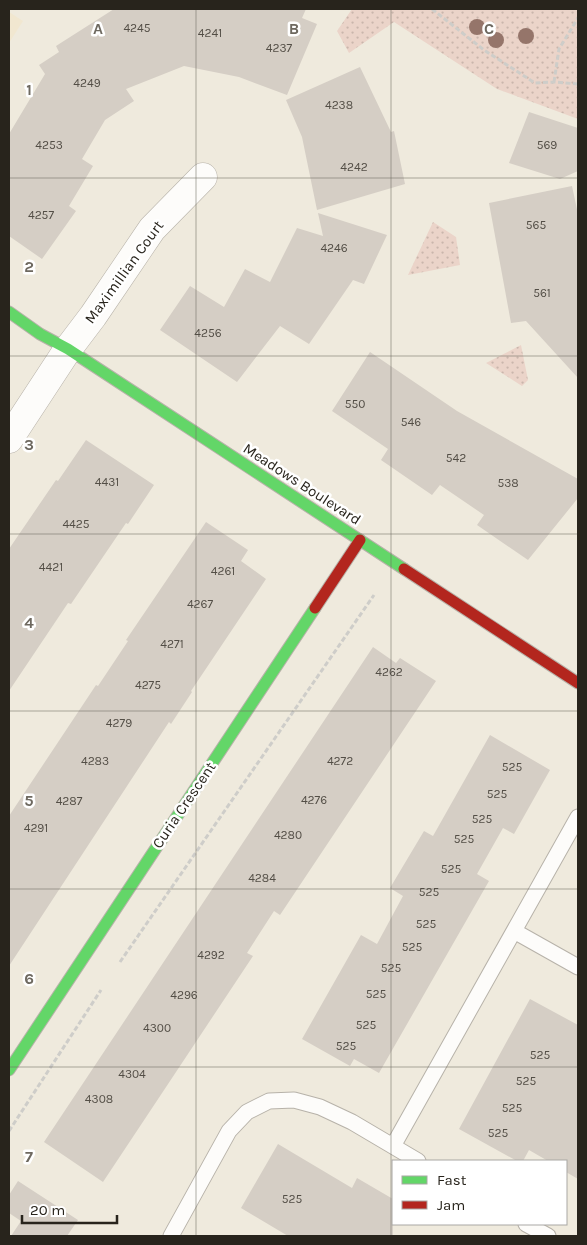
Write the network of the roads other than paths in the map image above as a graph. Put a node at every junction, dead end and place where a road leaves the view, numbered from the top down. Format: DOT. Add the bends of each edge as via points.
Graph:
graph roads {
  1 [pos="203,177"];
  2 [pos="9,312"];
  3 [pos="68,349"];
  4 [pos="9,439"];
  5 [pos="360,540"];
  6 [pos="578,683"];
  7 [pos="578,817"];
  8 [pos="514,931"];
  9 [pos="578,967"];
  10 [pos="9,1070"];
  11 [pos="393,1146"];
  12 [pos="416,1160"];
  13 [pos="528,1225"];
  14 [pos="171,1236"];
  15 [pos="548,1236"];
  1 -- 3 [label="street, Maximillian Court" via="152,229"];
  2 -- 3 [label="street, Meadows Boulevard"];
  3 -- 4 [label="street"];
  3 -- 5 [label="street, Meadows Boulevard"];
  5 -- 6 [label="street, Meadows Boulevard"];
  5 -- 10 [label="street, Curia Crescent"];
  7 -- 8 [label="lane"];
  8 -- 9 [label="lane"];
  8 -- 11 [label="lane"];
  11 -- 12 [label="lane"];
  11 -- 14 [label="lane" via="320,1107 294,1100 269,1102 247,1112 229,1131"];
  13 -- 15 [label="lane"];
}
